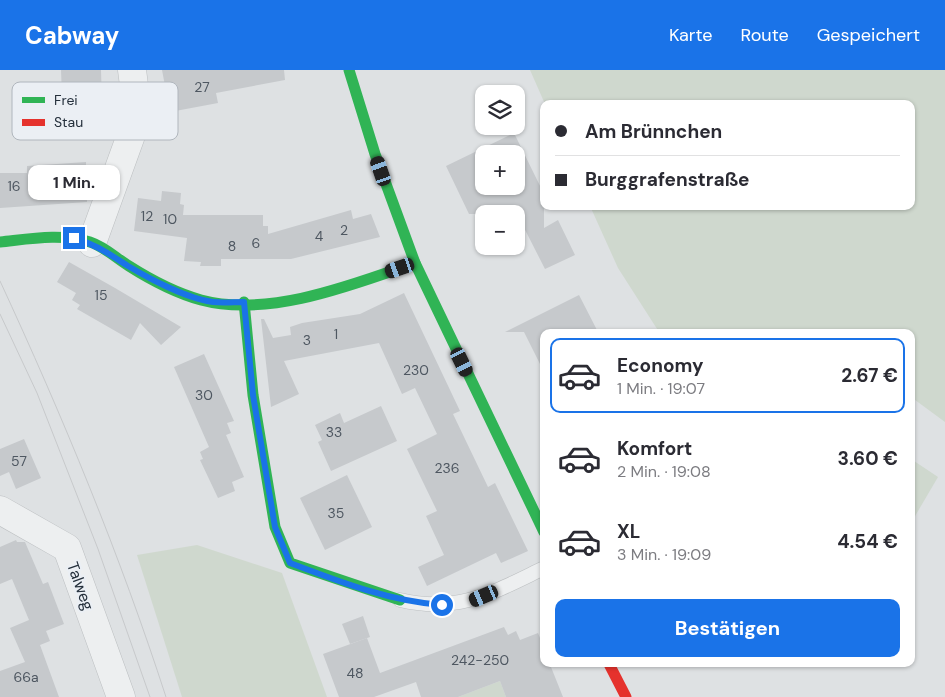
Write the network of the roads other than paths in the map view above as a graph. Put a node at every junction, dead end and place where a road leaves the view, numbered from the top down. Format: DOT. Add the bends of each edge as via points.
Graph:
graph roads {
  1 [pos="349,70"];
  2 [pos="129,140"];
  3 [pos="0,242"];
  4 [pos="92,243"];
  5 [pos="415,263"];
  6 [pos="244,302"];
  7 [pos="0,510"];
  8 [pos="540,524"];
  9 [pos="540,570"];
  10 [pos="400,600"];
  11 [pos="611,667"];
  12 [pos="121,697"];
  13 [pos="626,697"];
  1 -- 5 [label="street"];
  2 -- 4 [label="street"];
  3 -- 4 [label="street" via="74,238"];
  4 -- 6 [label="street" via="173,289 212,302"];
  5 -- 6 [label="street" via="328,292 273,302"];
  5 -- 8 [label="street"];
  6 -- 10 [label="street" via="253,395 275,527 290,563"];
  7 -- 12 [label="street, Talweg" via="67,548"];
  9 -- 10 [label="lane" via="470,602 442,605"];
  11 -- 13 [label="street"];
}
